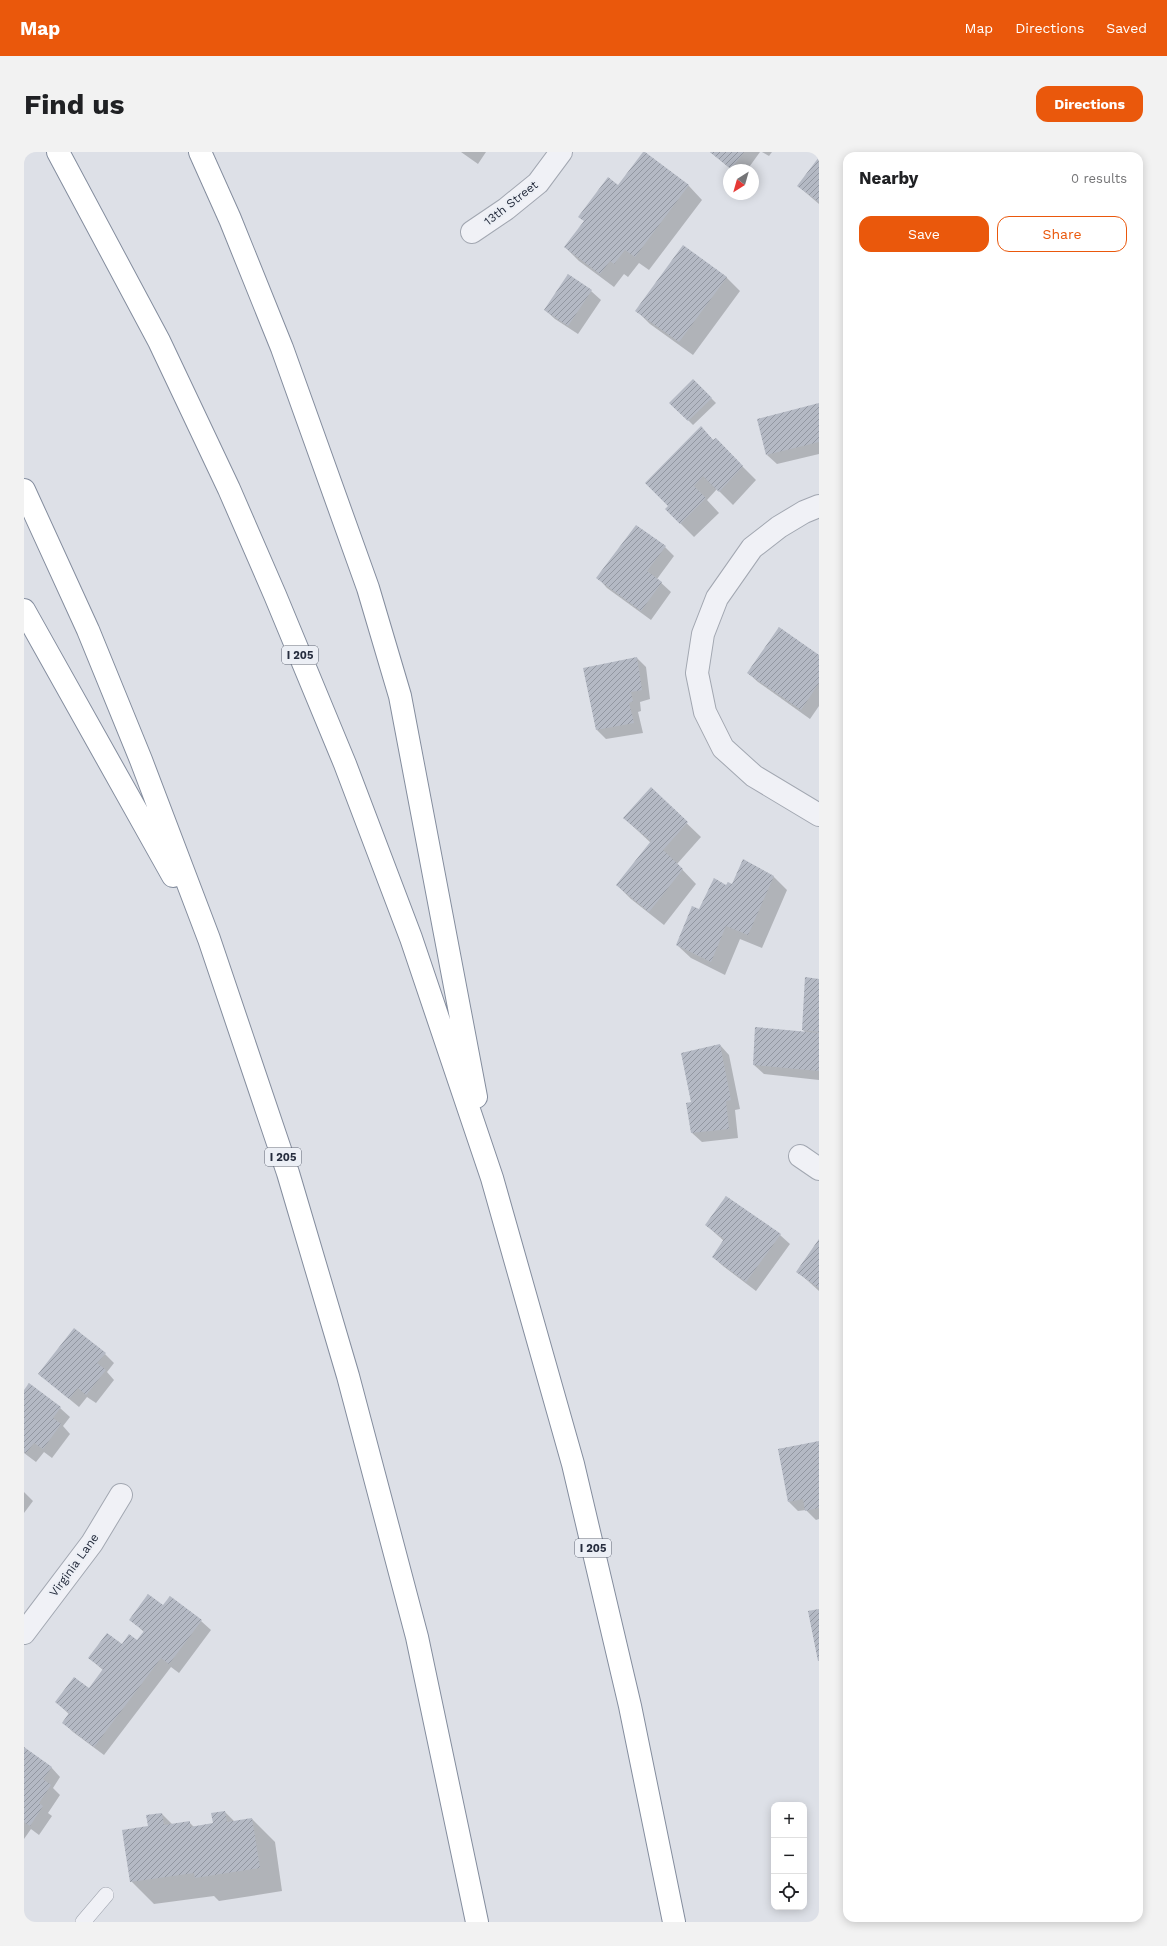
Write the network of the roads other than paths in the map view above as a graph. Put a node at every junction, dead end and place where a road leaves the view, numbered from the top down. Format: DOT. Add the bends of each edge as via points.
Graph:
graph roads {
  1 [pos="58,152"];
  2 [pos="200,152"];
  3 [pos="561,152"];
  4 [pos="472,232"];
  5 [pos="24,490"];
  6 [pos="819,506"];
  7 [pos="24,610"];
  8 [pos="819,815"];
  9 [pos="209,939"];
  10 [pos="800,1156"];
  11 [pos="819,1169"];
  12 [pos="492,1178"];
  13 [pos="121,1495"];
  14 [pos="24,1633"];
  15 [pos="106,1895"];
  16 [pos="83,1922"];
  17 [pos="477,1922"];
  18 [pos="674,1922"];
  1 -- 12 [label="highway, I 205" via="159,341 276,595 345,764 411,938"];
  2 -- 12 [label="highway" via="282,348 365,580 400,696"];
  3 -- 4 [label="street, 13th Street" via="538,183"];
  5 -- 9 [label="highway, I 205" via="88,630 142,760"];
  6 -- 8 [label="street" via="779,527 752,548 717,598 703,634 697,673 705,712 723,748 754,776"];
  7 -- 9 [label="highway"];
  9 -- 17 [label="highway, I 205" via="288,1173 348,1376 417,1637"];
  10 -- 11 [label="street"];
  12 -- 18 [label="highway, I 205" via="574,1464 630,1706"];
  13 -- 14 [label="street, Virginia Lane" via="92,1543"];
  15 -- 16 [label="lane"];
}
